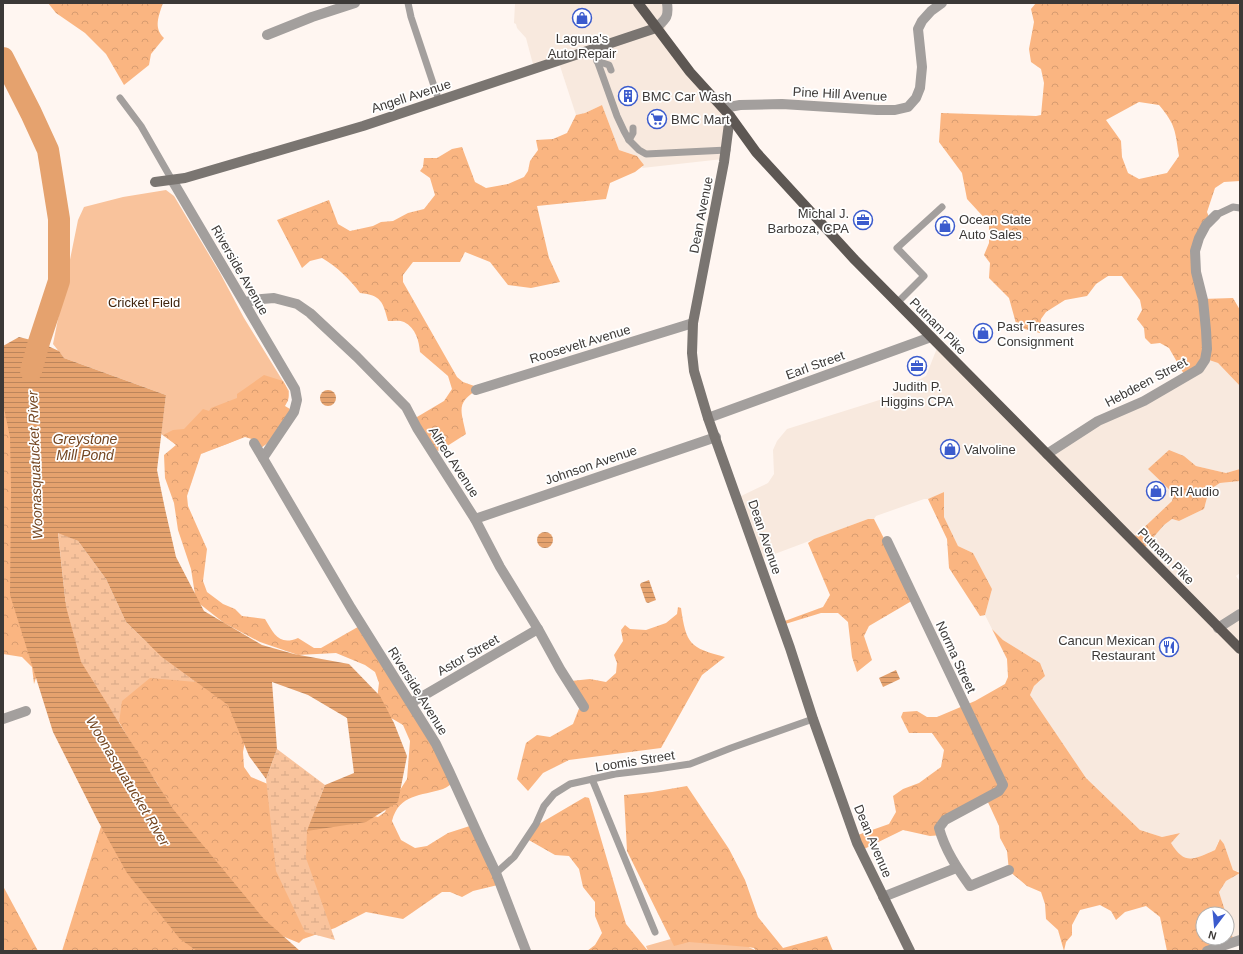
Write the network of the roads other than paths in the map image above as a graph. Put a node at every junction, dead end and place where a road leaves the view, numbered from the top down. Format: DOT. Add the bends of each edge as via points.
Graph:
graph roads {
  1 [pos="355,3"];
  2 [pos="408,3"];
  3 [pos="638,3"];
  4 [pos="667,3"];
  5 [pos="942,3"];
  6 [pos="656,28"];
  7 [pos="267,35"];
  8 [pos="593,49"];
  9 [pos="597,61"];
  10 [pos="611,70"];
  11 [pos="120,98"];
  12 [pos="439,101"];
  13 [pos="727,112"];
  14 [pos="633,128"];
  15 [pos="629,140"];
  16 [pos="727,150"];
  17 [pos="172,180"];
  18 [pos="155,182"];
  19 [pos="942,207"];
  20 [pos="1240,208"];
  21 [pos="1216,214"];
  22 [pos="245,302"];
  23 [pos="897,303"];
  24 [pos="693,323"];
  25 [pos="931,337"];
  26 [pos="476,390"];
  27 [pos="708,418"];
  28 [pos="716,437"];
  29 [pos="254,443"];
  30 [pos="1046,454"];
  31 [pos="263,458"];
  32 [pos="475,519"];
  33 [pos="887,541"];
  34 [pos="1240,614"];
  35 [pos="1218,628"];
  36 [pos="538,629"];
  37 [pos="1240,649"];
  38 [pos="411,703"];
  39 [pos="584,707"];
  40 [pos="26,711"];
  41 [pos="3,719"];
  42 [pos="813,719"];
  43 [pos="592,779"];
  44 [pos="956,868"];
  45 [pos="1009,870"];
  46 [pos="496,873"];
  47 [pos="884,897"];
  48 [pos="655,932"];
  49 [pos="1240,940"];
  50 [pos="526,951"];
  51 [pos="910,951"];
  52 [pos="1207,951"];
  1 -- 7 [label="street"];
  2 -- 12 [label="lane"];
  3 -- 6 [label="main road, Putnam Pike"];
  4 -- 6 [label="street" via="666,19"];
  5 -- 13 [label="street, Pine Hill Avenue" via="930,11 918,29 922,67 920,88 908,107 883,110 782,104 740,105"];
  6 -- 8 [label="street, Angell Avenue"];
  6 -- 13 [label="main road, Putnam Pike" via="690,72"];
  8 -- 9 [label="lane"];
  8 -- 12 [label="street, Angell Avenue"];
  9 -- 10 [label="lane" via="608,65"];
  9 -- 15 [label="lane" via="617,116"];
  11 -- 17 [label="lane, Riverside Avenue" via="141,126"];
  12 -- 17 [label="street, Angell Avenue" via="310,142"];
  13 -- 16 [label="street, Dean Avenue"];
  13 -- 23 [label="main road, Putnam Pike" via="756,152 780,179"];
  14 -- 15 [label="lane"];
  15 -- 16 [label="lane" via="646,154"];
  16 -- 24 [label="street, Dean Avenue"];
  17 -- 18 [label="street, Angell Avenue"];
  17 -- 22 [label="street, Riverside Avenue"];
  19 -- 23 [label="lane" via="897,248 924,276"];
  20 -- 21 [label="lane" via="1233,207"];
  21 -- 30 [label="street, Hebdeen Street" via="1198,238 1195,251 1207,343 1205,360 1199,369 1144,401 1098,421"];
  22 -- 31 [label="street, Riverside Avenue" via="295,389 297,400 294,412"];
  22 -- 32 [label="street, Alfred Avenue" via="274,298 297,304 357,357 406,407"];
  23 -- 25 [label="main road, Putnam Pike"];
  24 -- 26 [label="street, Roosevelt Avenue"];
  24 -- 27 [label="street, Dean Avenue" via="694,371"];
  25 -- 27 [label="street, Earl Street"];
  25 -- 30 [label="main road, Putnam Pike"];
  27 -- 28 [label="street, Dean Avenue"];
  28 -- 32 [label="street, Johnson Avenue"];
  28 -- 42 [label="street, Dean Avenue"];
  29 -- 31 [label="street, Riverside Avenue"];
  30 -- 35 [label="main road, Putnam Pike"];
  31 -- 38 [label="street, Riverside Avenue" via="351,608"];
  32 -- 36 [label="street, Alfred Avenue" via="500,567"];
  33 -- 44 [label="street, Norma Street" via="1003,785 999,791 945,820 939,828"];
  34 -- 35 [label="street"];
  35 -- 37 [label="main road, Putnam Pike"];
  36 -- 38 [label="street, Astor Street"];
  36 -- 39 [label="street, Alfred Avenue"];
  38 -- 46 [label="street, Riverside Avenue" via="436,744"];
  40 -- 41 [label="street"];
  42 -- 43 [label="lane, Loomis Street" via="690,764"];
  42 -- 47 [label="street, Dean Avenue" via="857,843"];
  43 -- 46 [label="lane, Loomis Street" via="570,784 554,794 544,806 536,824 514,857"];
  43 -- 48 [label="lane"];
  44 -- 45 [label="street" via="970,886"];
  44 -- 47 [label="street"];
  46 -- 50 [label="street, Riverside Avenue"];
  47 -- 51 [label="street, Dean Avenue"];
  49 -- 52 [label="street"];
}
